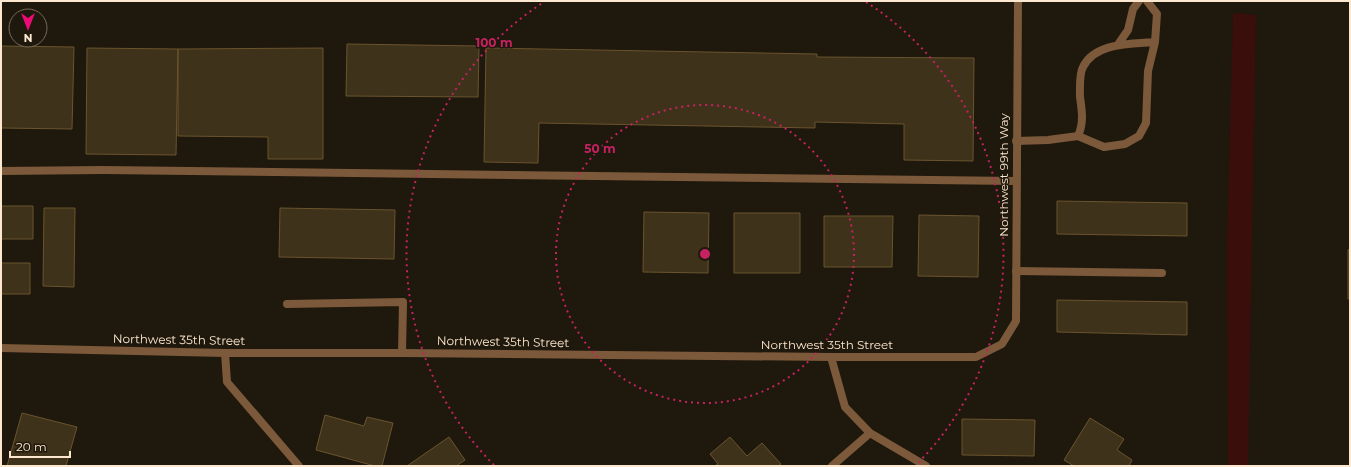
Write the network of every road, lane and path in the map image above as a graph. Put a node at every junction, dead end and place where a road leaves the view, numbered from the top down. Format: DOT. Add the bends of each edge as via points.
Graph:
graph roads {
  1 [pos="1018,1"];
  2 [pos="1139,1"];
  3 [pos="1147,1"];
  4 [pos="1155,42"];
  5 [pos="1119,44"];
  6 [pos="1078,136"];
  7 [pos="1016,142"];
  8 [pos="1,171"];
  9 [pos="1016,181"];
  10 [pos="1016,271"];
  11 [pos="1162,273"];
  12 [pos="287,304"];
  13 [pos="1002,344"];
  14 [pos="1,348"];
  15 [pos="225,353"];
  16 [pos="402,353"];
  17 [pos="830,357"];
  18 [pos="870,433"];
  19 [pos="299,466"];
  20 [pos="832,466"];
  21 [pos="926,466"];
  1 -- 7 [label="street, Northwest 99th Way"];
  2 -- 5 [label="street" via="1133,9 1128,30"];
  3 -- 4 [label="street" via="1157,14"];
  4 -- 5 [label="street"];
  4 -- 6 [label="street" via="1148,71 1146,123 1139,136 1125,144 1104,147"];
  5 -- 6 [label="street" via="1096,52 1082,67 1080,90 1083,127"];
  6 -- 7 [label="street"];
  7 -- 9 [label="street, Northwest 99th Way"];
  8 -- 9 [label="street" via="103,170"];
  9 -- 10 [label="street, Northwest 99th Way"];
  10 -- 11 [label="street"];
  10 -- 13 [label="street, Northwest 99th Way" via="1016,321"];
  12 -- 16 [label="street" via="403,302"];
  13 -- 17 [label="street, Northwest 35th Street" via="976,357"];
  14 -- 15 [label="street, Northwest 35th Street"];
  15 -- 16 [label="street, Northwest 35th Street"];
  15 -- 19 [label="street" via="227,382"];
  16 -- 17 [label="street, Northwest 35th Street"];
  17 -- 18 [label="street" via="845,407"];
  18 -- 20 [label="street"];
  18 -- 21 [label="street"];
}
